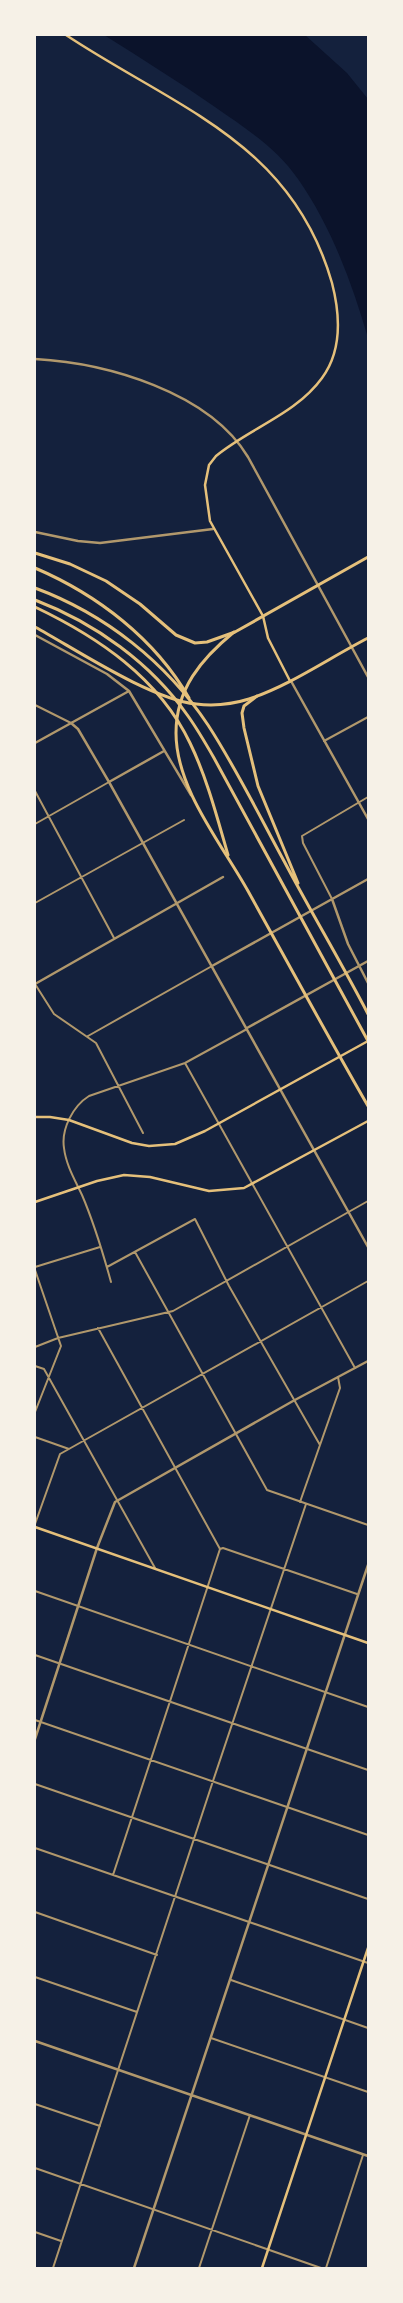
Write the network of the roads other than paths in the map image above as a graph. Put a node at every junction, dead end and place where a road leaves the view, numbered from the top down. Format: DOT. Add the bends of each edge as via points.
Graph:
graph roads {
  1 [pos="66,35"];
  2 [pos="35,359"];
  3 [pos="238,440"];
  4 [pos="213,529"];
  5 [pos="35,532"];
  6 [pos="35,553"];
  7 [pos="368,557"];
  8 [pos="35,568"];
  9 [pos="318,586"];
  10 [pos="35,588"];
  11 [pos="35,600"];
  12 [pos="35,607"];
  13 [pos="263,616"];
  14 [pos="35,627"];
  15 [pos="235,632"];
  16 [pos="35,635"];
  17 [pos="368,638"];
  18 [pos="352,646"];
  19 [pos="368,676"];
  20 [pos="290,681"];
  21 [pos="129,691"];
  22 [pos="257,696"];
  23 [pos="181,700"];
  24 [pos="35,705"];
  25 [pos="194,707"];
  26 [pos="368,717"];
  27 [pos="71,723"];
  28 [pos="324,741"];
  29 [pos="35,743"];
  30 [pos="164,751"];
  31 [pos="109,782"];
  32 [pos="35,791"];
  33 [pos="368,796"];
  34 [pos="358,802"];
  35 [pos="199,808"];
  36 [pos="49,816"];
  37 [pos="368,819"];
  38 [pos="184,820"];
  39 [pos="35,824"];
  40 [pos="143,842"];
  41 [pos="228,855"];
  42 [pos="81,877"];
  43 [pos="224,877"];
  44 [pos="368,879"];
  45 [pos="304,898"];
  46 [pos="332,899"];
  47 [pos="35,903"];
  48 [pos="177,903"];
  49 [pos="271,932"];
  50 [pos="115,939"];
  51 [pos="368,961"];
  52 [pos="212,966"];
  53 [pos="358,966"];
  54 [pos="368,983"];
  55 [pos="35,984"];
  56 [pos="306,994"];
  57 [pos="368,1014"];
  58 [pos="246,1028"];
  59 [pos="87,1036"];
  60 [pos="368,1041"];
  61 [pos="340,1056"];
  62 [pos="185,1063"];
  63 [pos="117,1086"];
  64 [pos="280,1090"];
  65 [pos="368,1106"];
  66 [pos="35,1118"];
  67 [pos="69,1120"];
  68 [pos="368,1121"];
  69 [pos="219,1124"];
  70 [pos="143,1133"];
  71 [pos="314,1150"];
  72 [pos="252,1183"];
  73 [pos="78,1187"];
  74 [pos="368,1201"];
  75 [pos="35,1202"];
  76 [pos="348,1212"];
  77 [pos="287,1246"];
  78 [pos="101,1247"];
  79 [pos="368,1247"];
  80 [pos="135,1252"];
  81 [pos="107,1267"];
  82 [pos="35,1271"];
  83 [pos="226,1280"];
  84 [pos="368,1281"];
  85 [pos="111,1282"];
  86 [pos="321,1307"];
  87 [pos="167,1312"];
  88 [pos="98,1328"];
  89 [pos="58,1338"];
  90 [pos="260,1340"];
  91 [pos="35,1348"];
  92 [pos="368,1361"];
  93 [pos="35,1366"];
  94 [pos="355,1368"];
  95 [pos="202,1375"];
  96 [pos="338,1377"];
  97 [pos="49,1378"];
  98 [pos="293,1400"];
  99 [pos="142,1408"];
  100 [pos="35,1412"];
  101 [pos="235,1434"];
  102 [pos="35,1437"];
  103 [pos="84,1441"];
  104 [pos="320,1445"];
  105 [pos="69,1449"];
  106 [pos="176,1468"];
  107 [pos="117,1500"];
  108 [pos="300,1502"];
  109 [pos="306,1504"];
  110 [pos="368,1525"];
  111 [pos="35,1526"];
  112 [pos="97,1548"];
  113 [pos="220,1550"];
  114 [pos="368,1565"];
  115 [pos="156,1568"];
  116 [pos="284,1569"];
  117 [pos="208,1586"];
  118 [pos="35,1591"];
  119 [pos="358,1594"];
  120 [pos="79,1606"];
  121 [pos="271,1608"];
  122 [pos="345,1635"];
  123 [pos="368,1643"];
  124 [pos="188,1645"];
  125 [pos="35,1655"];
  126 [pos="60,1664"];
  127 [pos="252,1666"];
  128 [pos="326,1692"];
  129 [pos="170,1702"];
  130 [pos="368,1707"];
  131 [pos="35,1720"];
  132 [pos="41,1722"];
  133 [pos="232,1723"];
  134 [pos="35,1739"];
  135 [pos="307,1750"];
  136 [pos="151,1760"];
  137 [pos="368,1770"];
  138 [pos="213,1781"];
  139 [pos="35,1784"];
  140 [pos="288,1807"];
  141 [pos="132,1817"];
  142 [pos="368,1835"];
  143 [pos="194,1838"];
  144 [pos="35,1848"];
  145 [pos="268,1865"];
  146 [pos="113,1875"];
  147 [pos="176,1896"];
  148 [pos="368,1899"];
  149 [pos="35,1912"];
  150 [pos="250,1922"];
  151 [pos="368,1948"];
  152 [pos="157,1955"];
  153 [pos="364,1962"];
  154 [pos="368,1963"];
  155 [pos="35,1977"];
  156 [pos="230,1980"];
  157 [pos="138,2012"];
  158 [pos="344,2020"];
  159 [pos="368,2028"];
  160 [pos="211,2038"];
  161 [pos="35,2041"];
  162 [pos="119,2070"];
  163 [pos="325,2077"];
  164 [pos="368,2092"];
  165 [pos="192,2095"];
  166 [pos="35,2104"];
  167 [pos="250,2115"];
  168 [pos="100,2126"];
  169 [pos="306,2135"];
  170 [pos="363,2155"];
  171 [pos="368,2156"];
  172 [pos="35,2168"];
  173 [pos="81,2184"];
  174 [pos="154,2210"];
  175 [pos="212,2230"];
  176 [pos="35,2232"];
  177 [pos="62,2241"];
  178 [pos="268,2250"];
  179 [pos="53,2268"];
  180 [pos="134,2268"];
  181 [pos="199,2268"];
  182 [pos="262,2268"];
  183 [pos="321,2268"];
  184 [pos="326,2268"];
  1 -- 3 [label="main road" via="210,122 244,147 284,187 320,248 336,302 337,343 331,362 309,393"];
  2 -- 3 [label="street" via="74,362 136,378 206,413"];
  3 -- 4 [label="main road" via="216,456 207,470 205,485"];
  3 -- 9 [label="street"];
  4 -- 5 [label="street" via="100,543"];
  4 -- 13 [label="main road"];
  6 -- 15 [label="main road" via="70,564 106,581 184,640 207,642"];
  7 -- 9 [label="main road"];
  8 -- 25 [label="main road" via="77,589 143,638 180,682"];
  9 -- 13 [label="main road"];
  9 -- 18 [label="street"];
  10 -- 25 [label="main road" via="70,603 131,642 156,664"];
  11 -- 60 [label="main road" via="67,614 124,650 177,702 198,731"];
  12 -- 41 [label="main road" via="77,630 127,664 167,705 190,741"];
  13 -- 15 [label="main road"];
  13 -- 20 [label="main road" via="268,638"];
  14 -- 23 [label="main road" via="142,685"];
  15 -- 23 [label="main road" via="201,662"];
  16 -- 21 [label="street" via="107,674"];
  17 -- 18 [label="main road"];
  18 -- 19 [label="street"];
  18 -- 20 [label="main road"];
  20 -- 22 [label="main road"];
  20 -- 28 [label="street"];
  21 -- 27 [label="street"];
  21 -- 30 [label="street"];
  22 -- 23 [label="main road" via="219,704 195,704"];
  22 -- 45 [label="main road" via="243,710 248,746 258,786"];
  23 -- 35 [label="main road" via="176,733 178,752 182,770"];
  24 -- 27 [label="street"];
  25 -- 45 [label="main road" via="208,725"];
  26 -- 28 [label="street"];
  27 -- 29 [label="street"];
  27 -- 31 [label="street" via="78,729"];
  28 -- 34 [label="street"];
  30 -- 31 [label="street"];
  30 -- 35 [label="street"];
  31 -- 36 [label="street"];
  31 -- 40 [label="street"];
  32 -- 36 [label="street"];
  33 -- 34 [label="street"];
  34 -- 37 [label="street"];
  34 -- 46 [label="street" via="302,836"];
  35 -- 41 [label="main road"];
  36 -- 39 [label="street"];
  36 -- 42 [label="street"];
  38 -- 40 [label="street"];
  40 -- 42 [label="street"];
  40 -- 48 [label="street"];
  41 -- 49 [label="main road"];
  42 -- 47 [label="street"];
  42 -- 50 [label="street"];
  43 -- 48 [label="street"];
  44 -- 46 [label="street"];
  45 -- 57 [label="main road"];
  46 -- 49 [label="street"];
  46 -- 53 [label="street"];
  48 -- 50 [label="street"];
  48 -- 52 [label="street"];
  49 -- 52 [label="street"];
  49 -- 56 [label="main road"];
  50 -- 55 [label="street"];
  51 -- 53 [label="street"];
  52 -- 58 [label="street"];
  52 -- 59 [label="street"];
  53 -- 54 [label="street"];
  53 -- 56 [label="street"];
  55 -- 59 [label="street" via="54,1014"];
  56 -- 58 [label="street"];
  56 -- 61 [label="main road"];
  58 -- 62 [label="street"];
  58 -- 64 [label="street"];
  59 -- 63 [label="street" via="96,1043"];
  60 -- 61 [label="main road"];
  61 -- 64 [label="main road"];
  61 -- 65 [label="main road"];
  62 -- 63 [label="street"];
  62 -- 69 [label="street"];
  63 -- 67 [label="street" via="84,1099"];
  63 -- 70 [label="street"];
  64 -- 69 [label="main road"];
  64 -- 71 [label="street"];
  66 -- 67 [label="main road"];
  67 -- 69 [label="main road" via="120,1140 149,1146 184,1142"];
  67 -- 73 [label="street" via="64,1148"];
  68 -- 71 [label="main road"];
  69 -- 72 [label="street"];
  71 -- 72 [label="main road"];
  71 -- 76 [label="street"];
  72 -- 73 [label="main road" via="235,1190 209,1191 133,1175 107,1178"];
  72 -- 77 [label="street"];
  73 -- 75 [label="main road"];
  73 -- 78 [label="street"];
  74 -- 76 [label="street"];
  76 -- 77 [label="street"];
  76 -- 79 [label="street"];
  77 -- 83 [label="street"];
  77 -- 86 [label="street"];
  78 -- 81 [label="street"];
  78 -- 82 [label="street"];
  80 -- 81 [label="street"];
  80 -- 83 [label="street" via="195,1219"];
  80 -- 87 [label="street"];
  81 -- 85 [label="street"];
  82 -- 89 [label="street"];
  83 -- 87 [label="street"];
  83 -- 90 [label="street"];
  84 -- 86 [label="street"];
  86 -- 90 [label="street"];
  86 -- 94 [label="street"];
  87 -- 88 [label="street"];
  87 -- 95 [label="street"];
  88 -- 89 [label="street"];
  88 -- 99 [label="street"];
  89 -- 91 [label="street"];
  89 -- 97 [label="street" via="61,1346"];
  90 -- 95 [label="street"];
  90 -- 98 [label="street"];
  92 -- 94 [label="street"];
  93 -- 97 [label="street" via="44,1370"];
  94 -- 96 [label="street"];
  95 -- 99 [label="street"];
  95 -- 101 [label="street"];
  96 -- 98 [label="street"];
  96 -- 104 [label="street" via="340,1388"];
  97 -- 100 [label="street"];
  97 -- 103 [label="street"];
  98 -- 101 [label="street"];
  98 -- 104 [label="street"];
  99 -- 103 [label="street"];
  99 -- 106 [label="street"];
  101 -- 106 [label="street"];
  101 -- 108 [label="street" via="267,1490"];
  102 -- 105 [label="street"];
  103 -- 105 [label="street"];
  103 -- 107 [label="street"];
  104 -- 108 [label="street"];
  105 -- 111 [label="street" via="60,1454"];
  106 -- 107 [label="street"];
  106 -- 113 [label="street"];
  107 -- 112 [label="street"];
  107 -- 115 [label="street"];
  108 -- 109 [label="street"];
  109 -- 110 [label="street"];
  109 -- 116 [label="street"];
  111 -- 112 [label="main road"];
  112 -- 115 [label="main road"];
  112 -- 120 [label="street"];
  113 -- 116 [label="street" via="223,1548"];
  113 -- 117 [label="street"];
  114 -- 119 [label="street"];
  115 -- 117 [label="main road"];
  116 -- 119 [label="street"];
  116 -- 121 [label="street"];
  117 -- 121 [label="main road"];
  117 -- 124 [label="street"];
  118 -- 120 [label="street"];
  119 -- 122 [label="street"];
  120 -- 124 [label="street"];
  120 -- 126 [label="street"];
  121 -- 122 [label="main road"];
  121 -- 127 [label="street"];
  122 -- 123 [label="main road"];
  122 -- 128 [label="street"];
  124 -- 127 [label="street"];
  124 -- 129 [label="street"];
  125 -- 126 [label="street"];
  126 -- 129 [label="street"];
  126 -- 132 [label="street"];
  127 -- 128 [label="street"];
  127 -- 133 [label="street"];
  128 -- 130 [label="street"];
  128 -- 135 [label="street"];
  129 -- 133 [label="street"];
  129 -- 136 [label="street"];
  131 -- 132 [label="street"];
  132 -- 134 [label="street"];
  132 -- 136 [label="street"];
  133 -- 135 [label="street"];
  133 -- 138 [label="street"];
  135 -- 137 [label="street"];
  135 -- 140 [label="street"];
  136 -- 138 [label="street"];
  136 -- 141 [label="street"];
  138 -- 140 [label="street"];
  138 -- 143 [label="street"];
  139 -- 141 [label="street"];
  140 -- 142 [label="street"];
  140 -- 145 [label="street"];
  141 -- 143 [label="street"];
  141 -- 146 [label="street"];
  143 -- 145 [label="street"];
  143 -- 147 [label="street"];
  144 -- 146 [label="street"];
  145 -- 148 [label="street"];
  145 -- 150 [label="street"];
  146 -- 147 [label="street"];
  147 -- 150 [label="street"];
  147 -- 152 [label="street"];
  149 -- 152 [label="street"];
  150 -- 153 [label="street"];
  150 -- 156 [label="street"];
  151 -- 153 [label="main road"];
  152 -- 157 [label="street"];
  153 -- 154 [label="street"];
  153 -- 158 [label="main road"];
  155 -- 157 [label="street"];
  156 -- 158 [label="street"];
  156 -- 160 [label="street"];
  157 -- 162 [label="street"];
  158 -- 159 [label="street"];
  158 -- 163 [label="main road"];
  160 -- 163 [label="street"];
  160 -- 165 [label="street"];
  161 -- 162 [label="street"];
  162 -- 165 [label="street"];
  162 -- 168 [label="street"];
  163 -- 164 [label="street"];
  163 -- 169 [label="main road"];
  165 -- 167 [label="street"];
  165 -- 174 [label="street"];
  166 -- 168 [label="street"];
  167 -- 169 [label="street"];
  167 -- 175 [label="street"];
  168 -- 173 [label="street"];
  169 -- 170 [label="street"];
  169 -- 178 [label="main road"];
  170 -- 171 [label="street"];
  170 -- 184 [label="street"];
  172 -- 173 [label="street"];
  173 -- 174 [label="street"];
  173 -- 177 [label="street"];
  174 -- 175 [label="street"];
  174 -- 180 [label="street"];
  175 -- 178 [label="street"];
  175 -- 181 [label="street"];
  176 -- 177 [label="street"];
  177 -- 179 [label="street"];
  178 -- 182 [label="main road"];
  178 -- 183 [label="street"];
}
